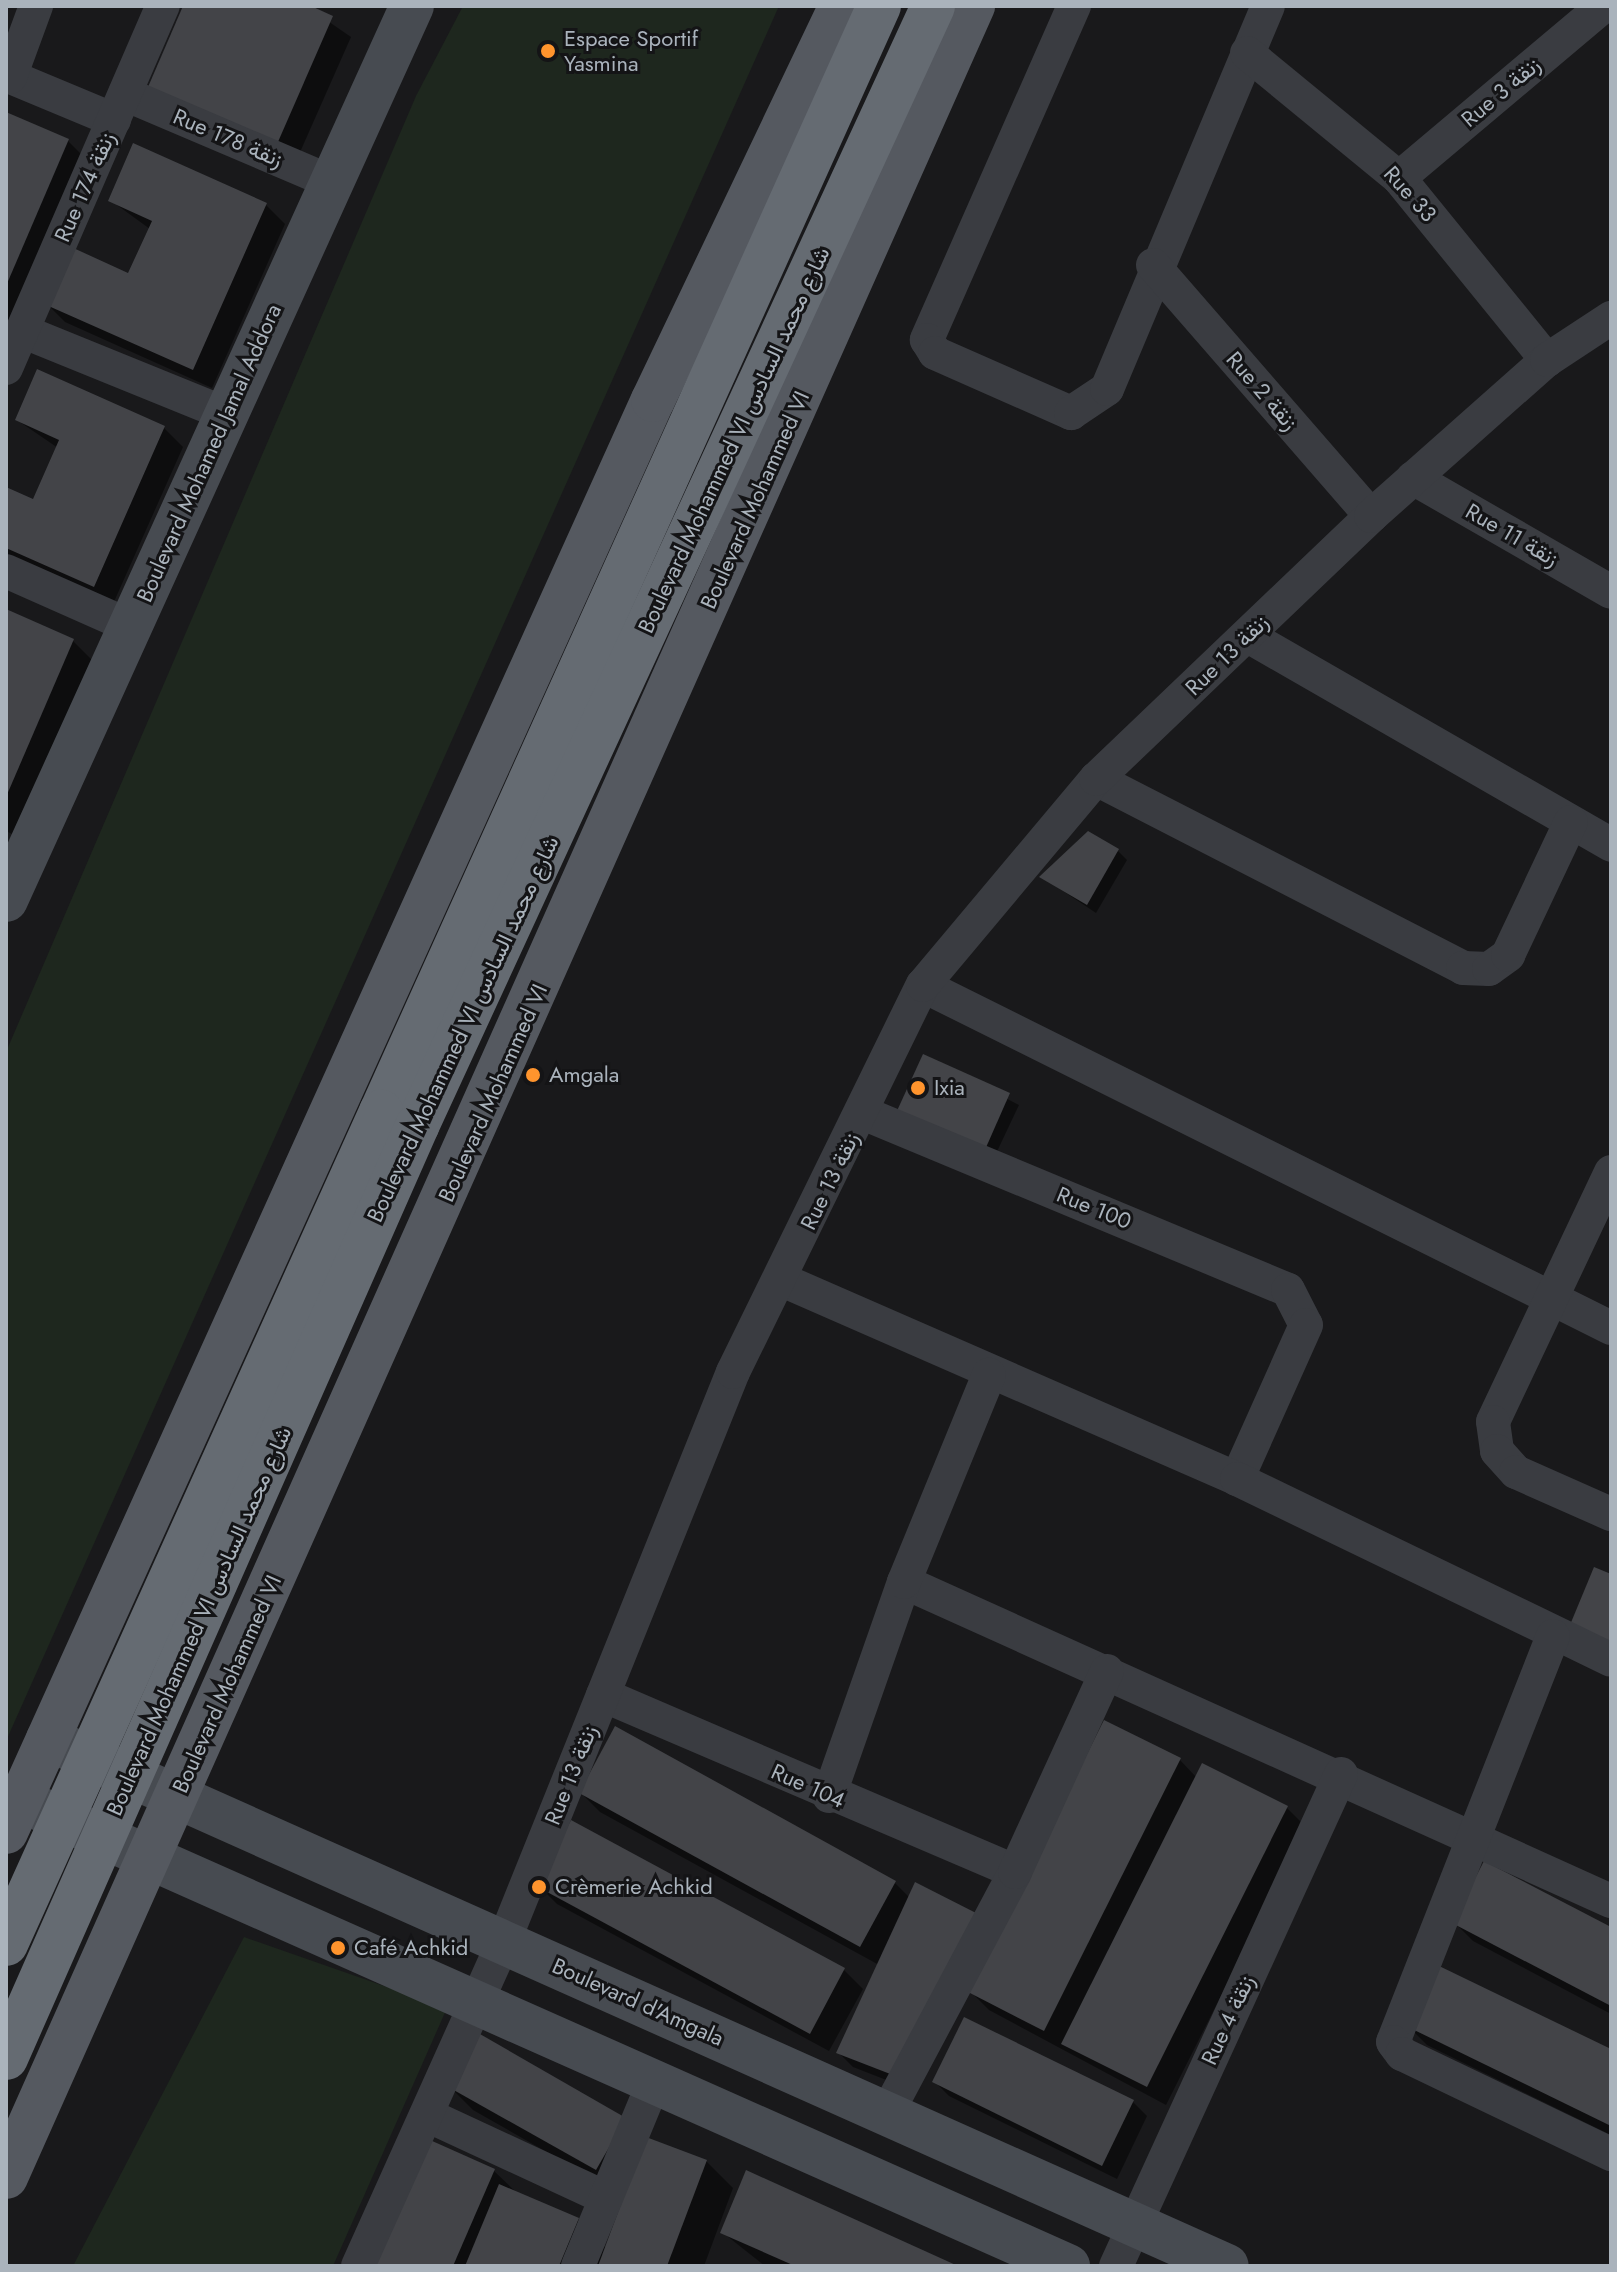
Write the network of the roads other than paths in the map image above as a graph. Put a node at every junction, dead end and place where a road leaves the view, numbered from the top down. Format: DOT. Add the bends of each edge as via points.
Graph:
graph roads {
  1 [pos="36,6"];
  2 [pos="163,6"];
  3 [pos="841,6"];
  4 [pos="879,6"];
  5 [pos="933,6"];
  6 [pos="973,6"];
  7 [pos="1074,6"];
  8 [pos="1268,6"];
  9 [pos="1603,6"];
  10 [pos="403,9"];
  11 [pos="1247,53"];
  12 [pos="8,76"];
  13 [pos="119,107"];
  14 [pos="1399,178"];
  15 [pos="331,182"];
  16 [pos="1153,265"];
  17 [pos="1607,327"];
  18 [pos="22,331"];
  19 [pos="1547,360"];
  20 [pos="6,368"];
  21 [pos="226,414"];
  22 [pos="1413,478"];
  23 [pos="1371,516"];
  24 [pos="6,571"];
  25 [pos="1611,592"];
  26 [pos="130,626"];
  27 [pos="1248,636"];
  28 [pos="1096,779"];
  29 [pos="1571,822"];
  30 [pos="1611,845"];
  31 [pos="6,900"];
  32 [pos="928,988"];
  33 [pos="863,1113"];
  34 [pos="399,1119"];
  35 [pos="1608,1189"];
  36 [pos="782,1280"];
  37 [pos="1553,1302"];
  38 [pos="1611,1328"];
  39 [pos="989,1375"];
  40 [pos="1237,1479"];
  41 [pos="1611,1514"];
  42 [pos="904,1582"];
  43 [pos="1553,1636"];
  44 [pos="1611,1660"];
  45 [pos="1107,1671"];
  46 [pos="603,1695"];
  47 [pos="48,1739"];
  48 [pos="1341,1774"];
  49 [pos="829,1796"];
  50 [pos="177,1798"];
  51 [pos="13,1816"];
  52 [pos="1472,1834"];
  53 [pos="149,1860"];
  54 [pos="1015,1872"];
  55 [pos="1611,1901"];
  56 [pos="504,1941"];
  57 [pos="6,1944"];
  58 [pos="476,2004"];
  59 [pos="6,2058"];
  60 [pos="654,2082"];
  61 [pos="427,2115"];
  62 [pos="886,2115"];
  63 [pos="1611,2154"];
  64 [pos="6,2177"];
  65 [pos="606,2198"];
  66 [pos="1133,2224"];
  67 [pos="358,2266"];
  68 [pos="578,2266"];
  69 [pos="1068,2266"];
  70 [pos="1116,2266"];
  71 [pos="1227,2266"];
  1 -- 12 [label="street"];
  2 -- 13 [label="street, Rue 174 زنقة"];
  3 -- 47 [label="main road" via="653,400"];
  4 -- 34 [label="highway, Boulevard Mohammed VI شارع محمد السادس"];
  5 -- 34 [label="highway, Boulevard Mohammed VI شارع محمد السادس"];
  6 -- 50 [label="main road, Boulevard Mohammed VI"];
  7 -- 16 [label="street" via="928,346 1071,413 1092,406 1107,389"];
  8 -- 11 [label="street"];
  9 -- 14 [label="street, Rue 3 زنقة"];
  10 -- 15 [label="street, Boulevard Mohamed Jamal Addora"];
  11 -- 14 [label="street, Rue 33"];
  11 -- 16 [label="street"];
  12 -- 13 [label="street, Rue 178 زنقة"];
  13 -- 15 [label="street, Rue 178 زنقة"];
  13 -- 18 [label="street, Rue 174 زنقة"];
  14 -- 19 [label="street, Rue 33"];
  15 -- 21 [label="street, Boulevard Mohamed Jamal Addora"];
  16 -- 23 [label="street, Rue 2 زنقة"];
  17 -- 19 [label="street, Rue 13 زنقة"];
  18 -- 20 [label="street, Rue 174 زنقة"];
  18 -- 21 [label="street"];
  19 -- 22 [label="street, Rue 13 زنقة"];
  21 -- 26 [label="street, Boulevard Mohamed Jamal Addora"];
  22 -- 23 [label="street, Rue 13 زنقة"];
  22 -- 25 [label="street, Rue 11 زنقة"];
  23 -- 27 [label="street, Rue 13 زنقة"];
  24 -- 26 [label="street"];
  26 -- 31 [label="street, Boulevard Mohamed Jamal Addora"];
  27 -- 28 [label="street, Rue 13 زنقة"];
  27 -- 29 [label="street"];
  28 -- 29 [label="street" via="1463,968 1489,969 1508,955"];
  28 -- 32 [label="street, Rue 13 زنقة" via="1011,873"];
  29 -- 30 [label="street"];
  32 -- 33 [label="street, Rue 13 زنقة"];
  32 -- 37 [label="street"];
  33 -- 36 [label="street, Rue 13 زنقة"];
  33 -- 40 [label="street, Rue 100" via="1269,1279 1294,1298 1306,1325"];
  34 -- 57 [label="highway, Boulevard Mohammed VI شارع محمد السادس, bridge"];
  34 -- 59 [label="highway, Boulevard Mohammed VI شارع محمد السادس, bridge"];
  35 -- 37 [label="street"];
  36 -- 39 [label="street"];
  36 -- 46 [label="street, Rue 13 زنقة" via="733,1372"];
  37 -- 38 [label="street"];
  37 -- 41 [label="street" via="1493,1422 1497,1451 1516,1472"];
  39 -- 40 [label="street"];
  39 -- 42 [label="street"];
  40 -- 43 [label="street"];
  42 -- 45 [label="street"];
  42 -- 49 [label="street"];
  43 -- 44 [label="street"];
  43 -- 52 [label="street"];
  45 -- 48 [label="street"];
  45 -- 54 [label="street"];
  46 -- 49 [label="street, Rue 104"];
  46 -- 56 [label="street, Rue 13 زنقة"];
  47 -- 50 [label="street, Boulevard d'Amgala"];
  47 -- 51 [label="main road"];
  48 -- 52 [label="street"];
  48 -- 66 [label="street, Rue 4 زنقة"];
  49 -- 54 [label="street, Rue 104"];
  50 -- 53 [label="main road, Boulevard Mohammed VI"];
  50 -- 56 [label="street, Boulevard d'Amgala"];
  51 -- 53 [label="street"];
  52 -- 55 [label="street"];
  52 -- 63 [label="street" via="1393,2042 1402,2054"];
  53 -- 58 [label="street"];
  53 -- 64 [label="main road, Boulevard Mohammed VI"];
  54 -- 62 [label="street"];
  56 -- 58 [label="street, Rue 13 زنقة"];
  56 -- 62 [label="street, Boulevard d'Amgala"];
  58 -- 60 [label="street"];
  58 -- 61 [label="street, Rue 13 زنقة"];
  60 -- 65 [label="street"];
  60 -- 69 [label="street"];
  61 -- 65 [label="street"];
  61 -- 67 [label="street, Rue 13 زنقة"];
  62 -- 66 [label="street, Boulevard d'Amgala"];
  65 -- 68 [label="street"];
  66 -- 70 [label="street, Rue 4 زنقة"];
  66 -- 71 [label="street, Boulevard d'Amgala"];
}
